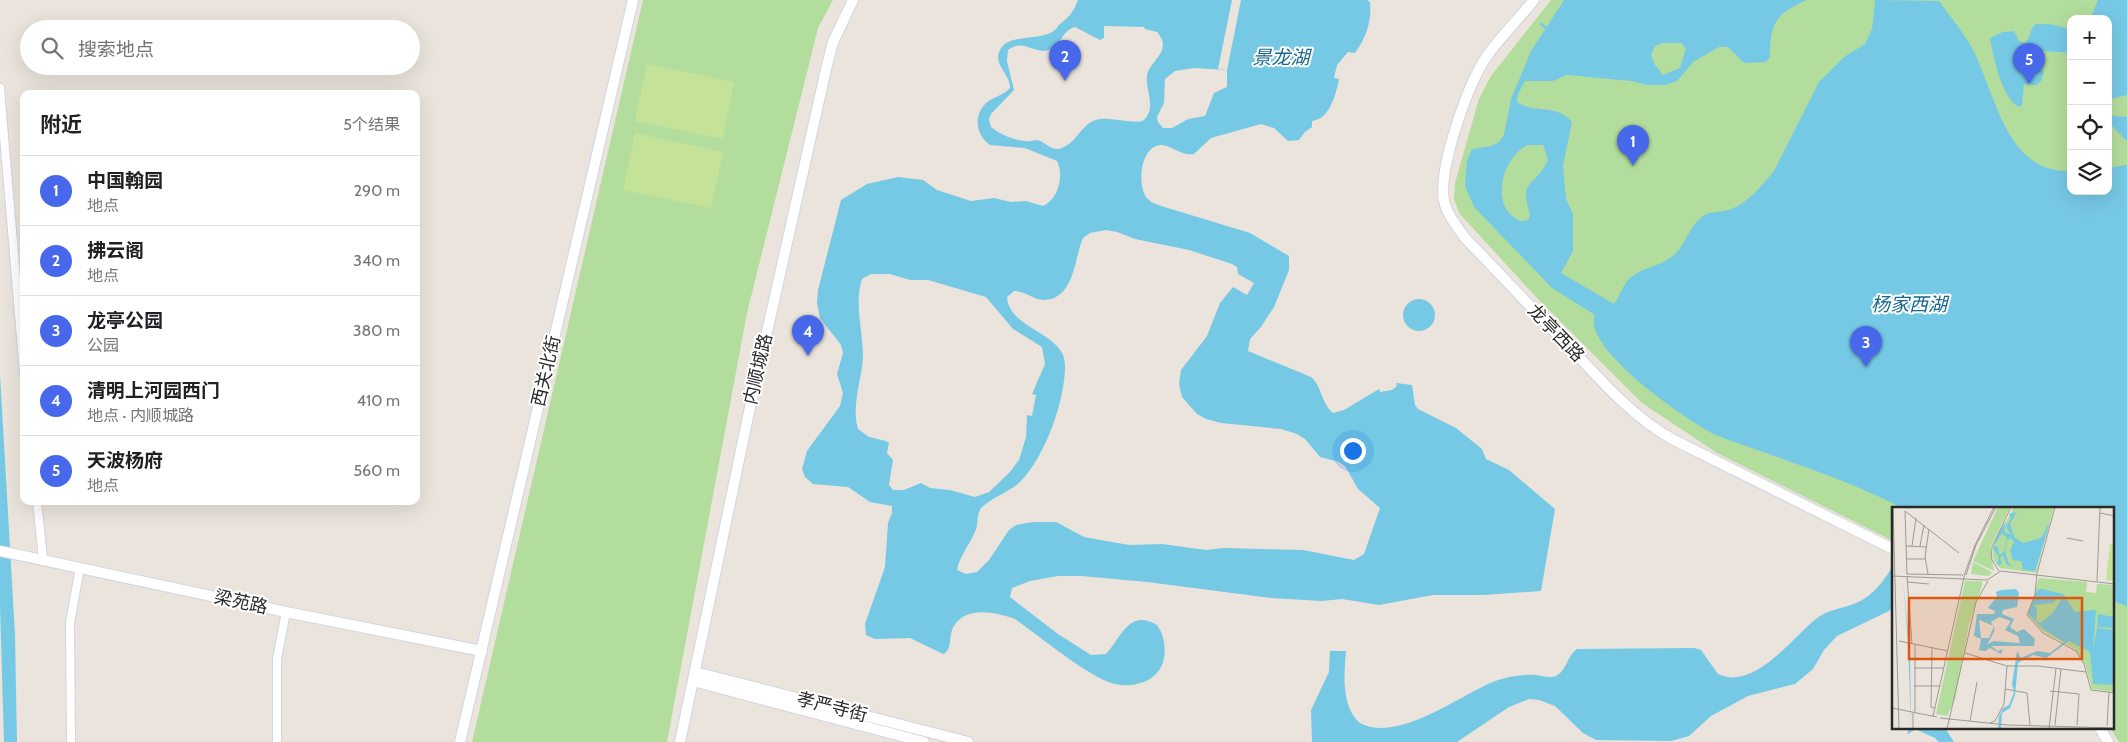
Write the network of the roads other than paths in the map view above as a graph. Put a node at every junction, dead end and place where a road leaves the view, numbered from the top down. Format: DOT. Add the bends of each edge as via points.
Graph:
graph roads {
  1 [pos="633,0"];
  2 [pos="853,0"];
  3 [pos="1534,0"];
  4 [pos="0,88"];
  5 [pos="20,326"];
  6 [pos="37,505"];
  7 [pos="1891,548"];
  8 [pos="0,550"];
  9 [pos="40,558"];
  10 [pos="80,567"];
  11 [pos="286,612"];
  12 [pos="482,651"];
  13 [pos="694,676"];
  14 [pos="2101,730"];
  15 [pos="71,742"];
  16 [pos="277,742"];
  17 [pos="460,742"];
  18 [pos="680,742"];
  19 [pos="924,742"];
  20 [pos="968,742"];
  21 [pos="2108,742"];
  1 -- 12 [label="street, 西关北街"];
  2 -- 13 [label="street, 内顺城路" via="833,42 827,65"];
  3 -- 7 [label="street, 龙亭西路" via="1485,59 1469,88 1444,177 1444,202 1454,222 1465,238 1591,370 1650,424 1674,440"];
  4 -- 5 [label="street"];
  6 -- 9 [label="street"];
  8 -- 9 [label="street, 梁苑路"];
  9 -- 10 [label="street, 梁苑路"];
  10 -- 11 [label="street, 梁苑路"];
  10 -- 15 [label="street" via="70,623"];
  11 -- 12 [label="street, 梁苑路"];
  11 -- 16 [label="street" via="277,659"];
  12 -- 17 [label="street, 西关北街"];
  13 -- 18 [label="street, 内顺城路"];
  13 -- 19 [label="street, 孝严寺街"];
  13 -- 20 [label="street, 孝严寺街"];
  14 -- 21 [label="street"];
}
